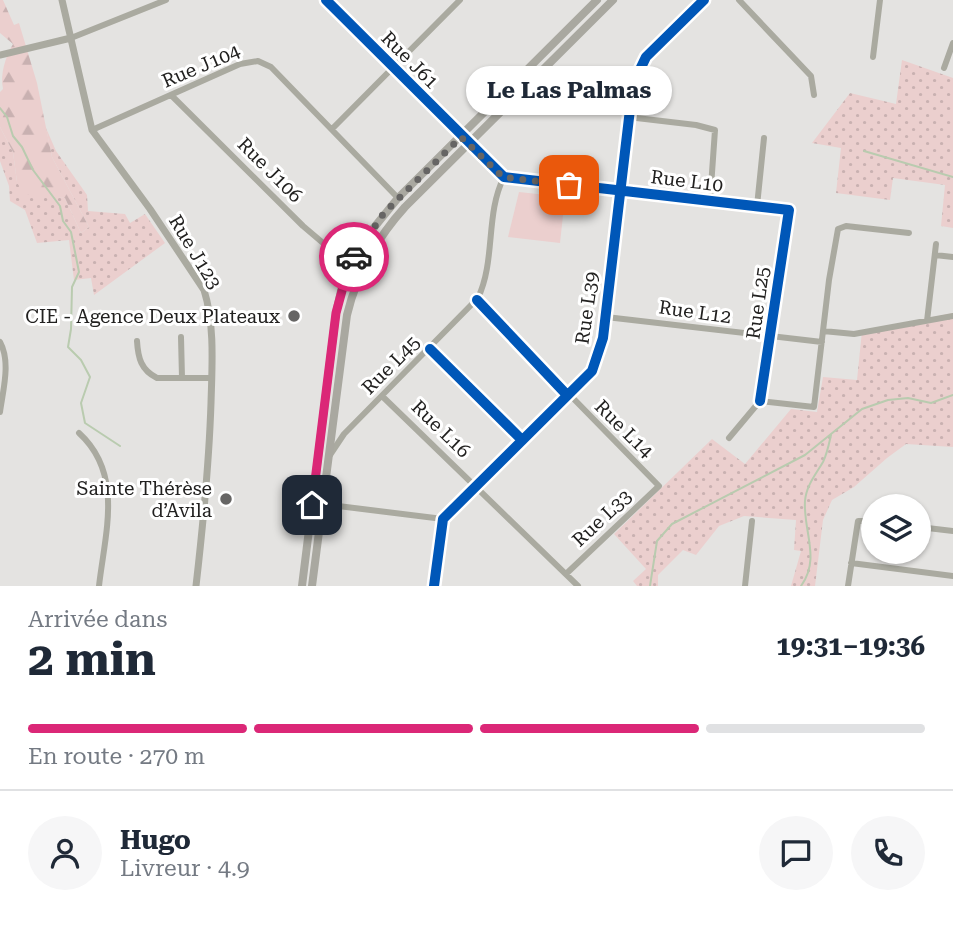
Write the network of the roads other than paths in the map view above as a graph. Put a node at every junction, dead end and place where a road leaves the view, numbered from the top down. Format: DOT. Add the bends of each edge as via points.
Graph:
graph roads {
  1 [pos="62,0"];
  2 [pos="166,0"];
  3 [pos="326,0"];
  4 [pos="447,0"];
  5 [pos="460,0"];
  6 [pos="597,0"];
  7 [pos="613,0"];
  8 [pos="704,0"];
  9 [pos="739,0"];
  10 [pos="880,0"];
  11 [pos="453,7"];
  12 [pos="71,38"];
  13 [pos="953,43"];
  14 [pos="0,55"];
  15 [pos="873,57"];
  16 [pos="393,68"];
  17 [pos="944,68"];
  18 [pos="814,94"];
  19 [pos="171,95"];
  20 [pos="628,117"];
  21 [pos="332,129"];
  22 [pos="92,130"];
  23 [pos="461,137"];
  24 [pos="764,138"];
  25 [pos="468,144"];
  26 [pos="503,177"];
  27 [pos="619,191"];
  28 [pos="398,198"];
  29 [pos="710,201"];
  30 [pos="757,206"];
  31 [pos="789,210"];
  32 [pos="909,233"];
  33 [pos="936,244"];
  34 [pos="935,255"];
  35 [pos="953,257"];
  36 [pos="349,265"];
  37 [pos="477,299"];
  38 [pos="953,316"];
  39 [pos="606,317"];
  40 [pos="927,321"];
  41 [pos="823,331"];
  42 [pos="181,337"];
  43 [pos="771,338"];
  44 [pos="137,341"];
  45 [pos="0,342"];
  46 [pos="822,342"];
  47 [pos="430,349"];
  48 [pos="182,378"];
  49 [pos="212,378"];
  50 [pos="567,395"];
  51 [pos="382,396"];
  52 [pos="760,401"];
  53 [pos="0,412"];
  54 [pos="79,433"];
  55 [pos="729,438"];
  56 [pos="522,440"];
  57 [pos="328,457"];
  58 [pos="475,486"];
  59 [pos="659,486"];
  60 [pos="323,505"];
  61 [pos="443,519"];
  62 [pos="752,521"];
  63 [pos="861,521"];
  64 [pos="931,528"];
  65 [pos="953,531"];
  66 [pos="851,563"];
  67 [pos="567,573"];
  68 [pos="953,576"];
  69 [pos="99,586"];
  70 [pos="196,586"];
  71 [pos="302,586"];
  72 [pos="312,586"];
  73 [pos="434,586"];
  74 [pos="578,586"];
  75 [pos="745,586"];
  76 [pos="848,586"];
  1 -- 12 [label="street, Rue J123"];
  2 -- 12 [label="street"];
  3 -- 16 [label="street, Rue J61"];
  4 -- 11 [label="street"];
  5 -- 11 [label="street"];
  6 -- 23 [label="main road"];
  7 -- 25 [label="main road"];
  8 -- 20 [label="street, Rue L39" via="646,57 633,84"];
  9 -- 18 [label="street" via="811,76"];
  10 -- 15 [label="street"];
  11 -- 16 [label="street"];
  12 -- 14 [label="street"];
  12 -- 22 [label="street, Rue J123"];
  13 -- 17 [label="street"];
  16 -- 21 [label="street"];
  16 -- 23 [label="street, Rue J61"];
  19 -- 21 [label="street, Rue J104" via="240,64 258,61 271,67"];
  19 -- 22 [label="street, Rue J104"];
  19 -- 36 [label="street, Rue J106" via="303,226"];
  20 -- 27 [label="street, Rue L39"];
  20 -- 29 [label="street" via="715,130"];
  21 -- 28 [label="street, Rue J104"];
  22 -- 49 [label="street, Rue J123" via="204,290 211,317"];
  23 -- 25 [label="street, Rue J61"];
  23 -- 28 [label="main road"];
  24 -- 30 [label="street"];
  25 -- 26 [label="street"];
  25 -- 57 [label="main road" via="394,220 360,272 347,315"];
  26 -- 27 [label="street, Rue L10"];
  26 -- 37 [label="street" via="496,192 486,281"];
  27 -- 29 [label="street, Rue L10"];
  27 -- 39 [label="street, Rue L39"];
  28 -- 36 [label="main road"];
  29 -- 30 [label="street, Rue L10"];
  30 -- 31 [label="street, Rue L10"];
  31 -- 43 [label="street, Rue L25"];
  32 -- 41 [label="street" via="838,229"];
  33 -- 34 [label="street"];
  34 -- 35 [label="street"];
  34 -- 40 [label="street"];
  36 -- 71 [label="main road" via="336,313"];
  37 -- 47 [label="street, Rue L45"];
  37 -- 50 [label="street, Rue L14"];
  38 -- 40 [label="street"];
  39 -- 43 [label="street, Rue L12"];
  39 -- 50 [label="street, Rue L39" via="592,370"];
  40 -- 41 [label="street" via="851,335"];
  41 -- 46 [label="street"];
  42 -- 48 [label="street"];
  43 -- 46 [label="street, Rue L12"];
  43 -- 52 [label="street, Rue L25"];
  44 -- 48 [label="street" via="138,359 151,375"];
  45 -- 53 [label="street" via="6,363"];
  46 -- 52 [label="street" via="814,407"];
  47 -- 51 [label="street, Rue L45"];
  47 -- 56 [label="street"];
  48 -- 49 [label="street"];
  49 -- 70 [label="street, Rue J123"];
  50 -- 56 [label="street, Rue L39"];
  50 -- 59 [label="street, Rue L14"];
  51 -- 57 [label="street, Rue L45"];
  51 -- 58 [label="street, Rue L16"];
  52 -- 55 [label="street"];
  54 -- 69 [label="street" via="92,445 107,480 109,501"];
  56 -- 58 [label="street, Rue L39"];
  57 -- 60 [label="main road"];
  58 -- 61 [label="street, Rue L39"];
  58 -- 67 [label="street, Rue L16"];
  59 -- 67 [label="street, Rue L33"];
  60 -- 61 [label="street"];
  60 -- 72 [label="main road"];
  61 -- 73 [label="street"];
  62 -- 75 [label="street"];
  63 -- 66 [label="street"];
  64 -- 65 [label="street"];
  66 -- 68 [label="street"];
  66 -- 76 [label="street"];
  67 -- 74 [label="street, Rue L16"];
}
